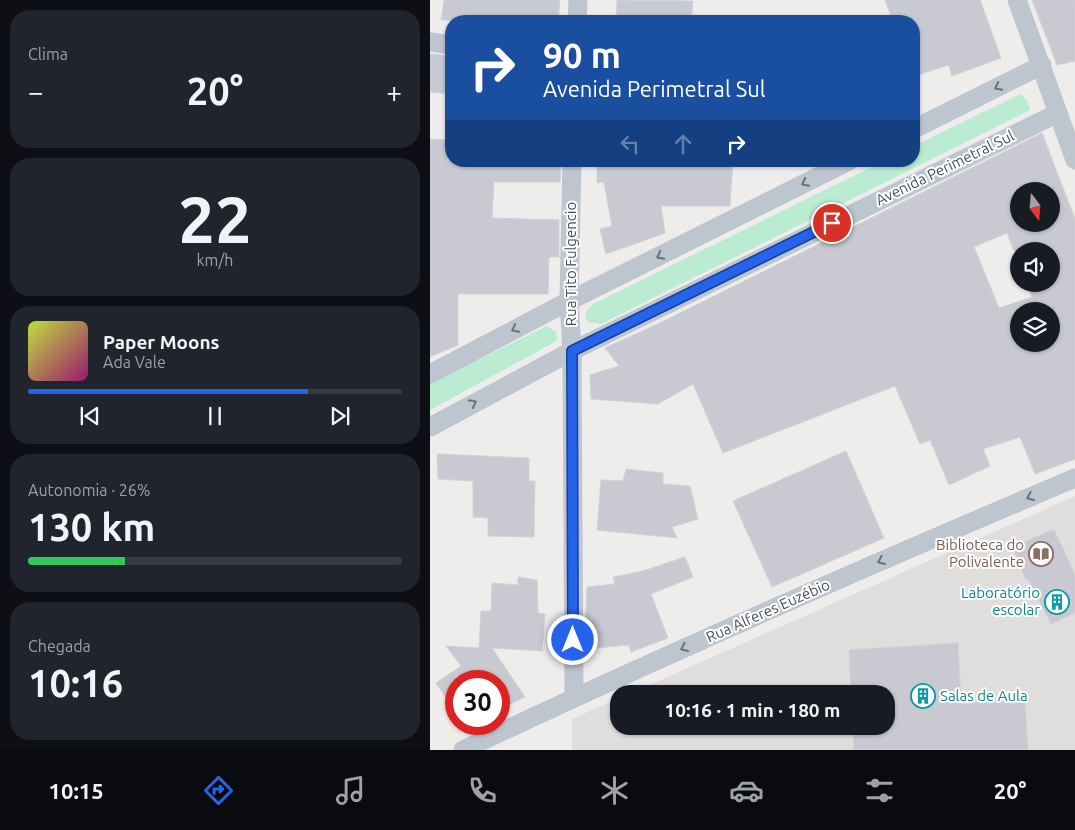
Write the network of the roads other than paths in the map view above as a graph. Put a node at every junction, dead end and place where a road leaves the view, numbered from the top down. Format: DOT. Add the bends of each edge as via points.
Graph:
graph roads {
  1 [pos="578,0"];
  2 [pos="1017,0"];
  3 [pos="577,15"];
  4 [pos="430,42"];
  5 [pos="445,44"];
  6 [pos="1042,65"];
  7 [pos="1058,112"];
  8 [pos="920,126"];
  9 [pos="1075,160"];
  10 [pos="572,167"];
  11 [pos="837,167"];
  12 [pos="569,301"];
  13 [pos="572,351"];
  14 [pos="430,374"];
  15 [pos="430,427"];
  16 [pos="1075,478"];
  17 [pos="574,697"];
  18 [pos="463,750"];
  1 -- 3 [label="street"];
  2 -- 6 [label="street"];
  4 -- 5 [label="street"];
  6 -- 7 [label="street"];
  6 -- 8 [label="street, one-way"];
  7 -- 9 [label="street"];
  7 -- 13 [label="street, Avenida Perimetral Sul"];
  10 -- 12 [label="street, Rua Tito Fulgencio"];
  11 -- 12 [label="street, one-way"];
  12 -- 13 [label="street, Rua Tito Fulgencio"];
  12 -- 14 [label="street, one-way"];
  15 -- 13 [label="street, Avenida Perimetral Sul, one-way"];
  13 -- 17 [label="street, Rua Tito Fulgencio"];
  16 -- 17 [label="street, Rua Alferes Euzébio, one-way"];
  17 -- 18 [label="street, Rua Alferes Euzébio"];
}
